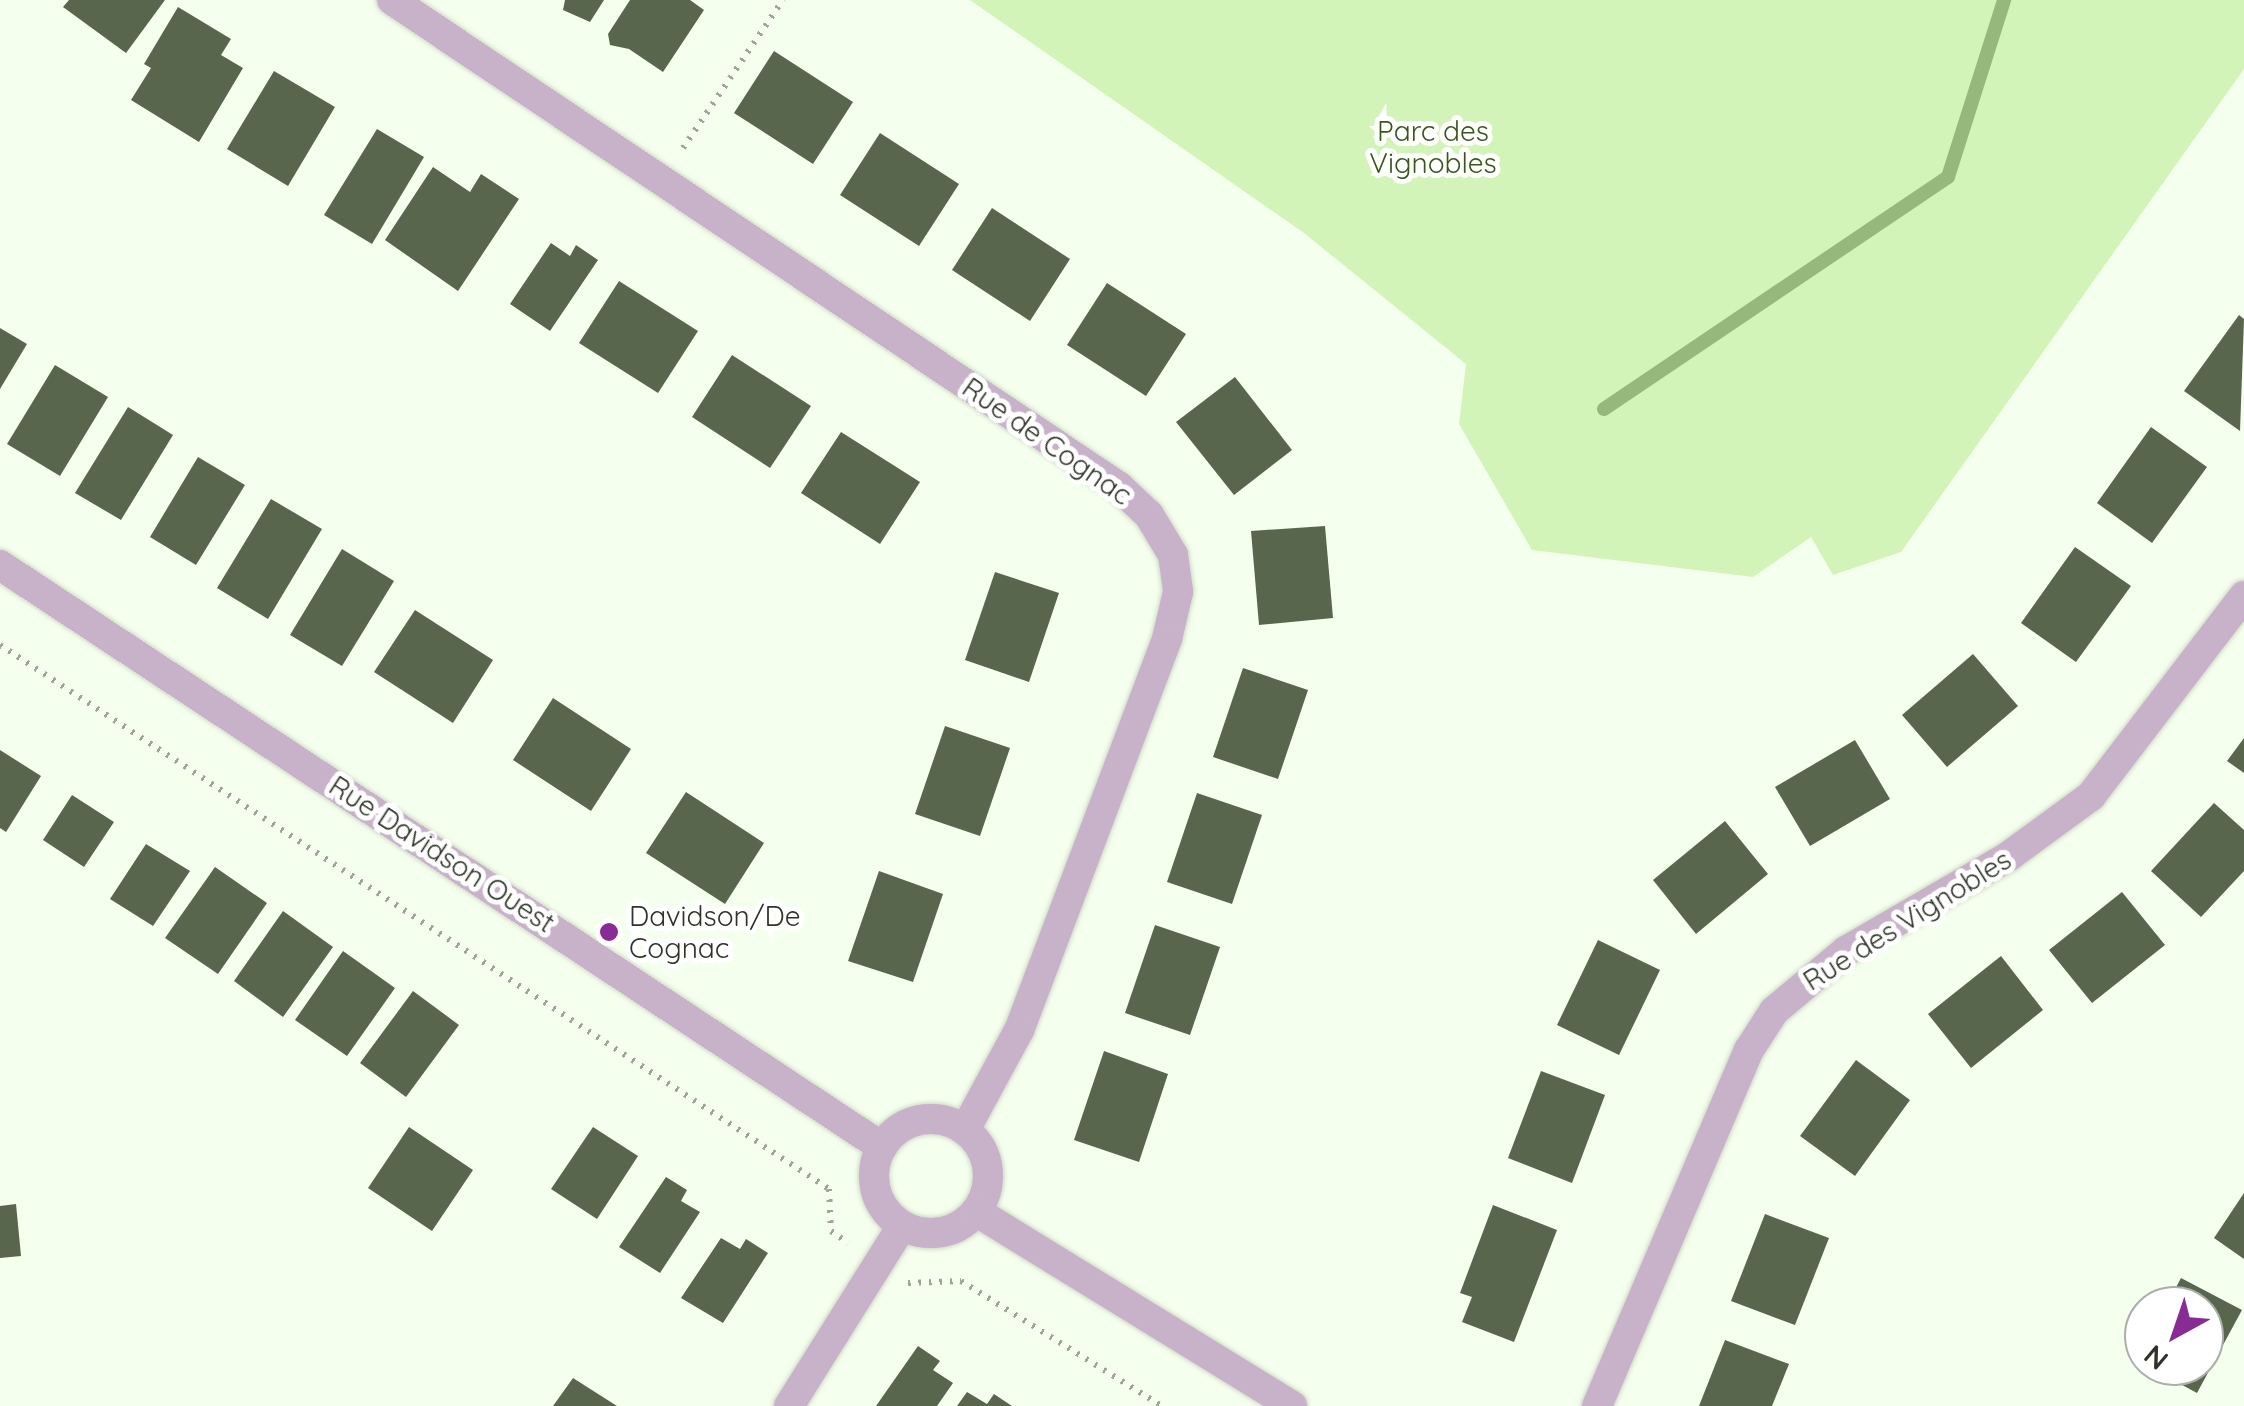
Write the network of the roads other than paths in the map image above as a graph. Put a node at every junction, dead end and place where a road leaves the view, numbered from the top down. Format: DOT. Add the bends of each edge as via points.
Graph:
graph roads {
  1 [pos="392,0"];
  2 [pos="0,565"];
  3 [pos="2244,596"];
  4 [pos="965,1130"];
  5 [pos="882,1147"];
  6 [pos="977,1212"];
  7 [pos="902,1226"];
  8 [pos="789,1406"];
  9 [pos="1292,1406"];
  10 [pos="1597,1406"];
  1 -- 4 [label="street, Rue de Cognac" via="1118,486 1149,515 1173,555 1178,592 1167,639 1019,1030"];
  2 -- 5 [label="street, Rue Davidson Ouest"];
  3 -- 10 [label="street, Rue des Vignobles" via="2092,796 2009,856 1846,951 1774,1011 1748,1050"];
  4 -- 5 [label="street" via="920,1120"];
  4 -- 6 [label="street" via="987,1159 986,1196"];
  5 -- 7 [label="street" via="875,1190"];
  6 -- 7 [label="street" via="955,1229 928,1234"];
  6 -- 9 [label="street"];
  7 -- 8 [label="street"];
}
